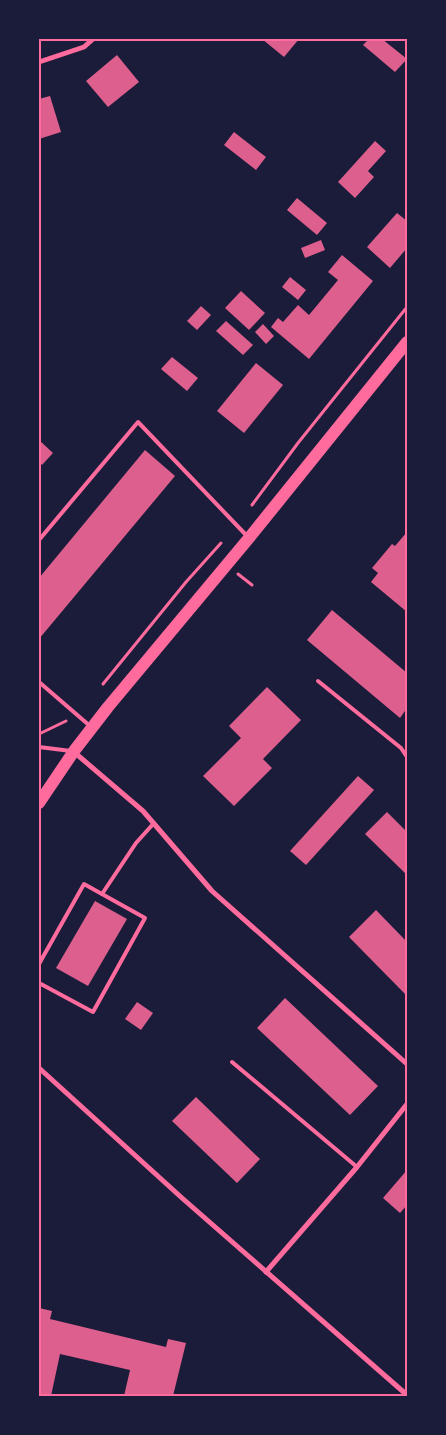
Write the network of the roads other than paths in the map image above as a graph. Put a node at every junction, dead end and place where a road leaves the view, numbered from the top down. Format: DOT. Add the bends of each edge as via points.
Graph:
graph roads {
  1 [pos="93,39"];
  2 [pos="39,62"];
  3 [pos="407,342"];
  4 [pos="249,538"];
  5 [pos="39,540"];
  6 [pos="318,681"];
  7 [pos="39,682"];
  8 [pos="92,728"];
  9 [pos="39,747"];
  10 [pos="74,751"];
  11 [pos="407,757"];
  12 [pos="39,803"];
  13 [pos="154,823"];
  14 [pos="102,894"];
  15 [pos="39,964"];
  16 [pos="39,983"];
  17 [pos="232,1062"];
  18 [pos="407,1064"];
  19 [pos="39,1068"];
  20 [pos="407,1104"];
  21 [pos="357,1167"];
  22 [pos="266,1272"];
  23 [pos="407,1396"];
  1 -- 2 [label="street" via="84,47"];
  3 -- 4 [label="main road"];
  4 -- 5 [label="lane" via="138,422"];
  4 -- 8 [label="main road"];
  6 -- 11 [label="lane" via="401,748"];
  7 -- 8 [label="lane"];
  8 -- 10 [label="main road"];
  9 -- 10 [label="lane"];
  10 -- 12 [label="main road"];
  10 -- 13 [label="street"];
  13 -- 14 [label="lane" via="136,843"];
  13 -- 18 [label="street" via="212,891"];
  14 -- 15 [label="lane" via="84,884"];
  14 -- 16 [label="lane" via="145,918 93,1012"];
  17 -- 21 [label="lane"];
  19 -- 22 [label="street"];
  20 -- 21 [label="street"];
  21 -- 22 [label="street"];
  22 -- 23 [label="street"];
}
